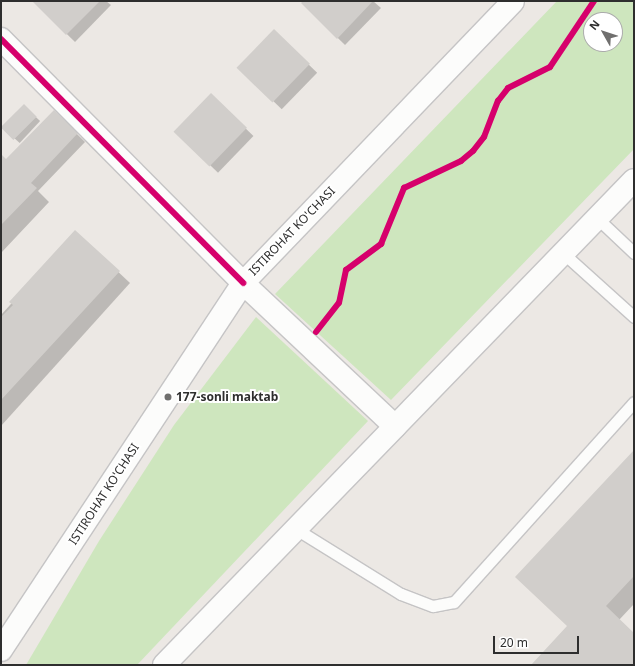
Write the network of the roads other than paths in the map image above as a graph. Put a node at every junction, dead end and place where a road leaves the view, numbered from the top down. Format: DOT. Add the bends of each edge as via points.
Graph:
graph roads {
  1 [pos="513,1"];
  2 [pos="1,40"];
  3 [pos="634,180"];
  4 [pos="597,218"];
  5 [pos="563,253"];
  6 [pos="634,253"];
  7 [pos="243,283"];
  8 [pos="634,317"];
  9 [pos="634,402"];
  10 [pos="395,426"];
  11 [pos="296,529"];
  12 [pos="1,650"];
  13 [pos="164,665"];
  1 -- 7 [label="main road, ISTIROHAT KO'CHASI"];
  2 -- 7 [label="main road"];
  3 -- 4 [label="main road"];
  4 -- 5 [label="main road"];
  4 -- 6 [label="lane"];
  5 -- 8 [label="lane"];
  5 -- 10 [label="main road"];
  7 -- 10 [label="main road"];
  7 -- 12 [label="main road, ISTIROHAT KO'CHASI"];
  9 -- 11 [label="lane" via="454,602 433,606 401,594"];
  10 -- 11 [label="main road"];
  11 -- 13 [label="main road"];
}
